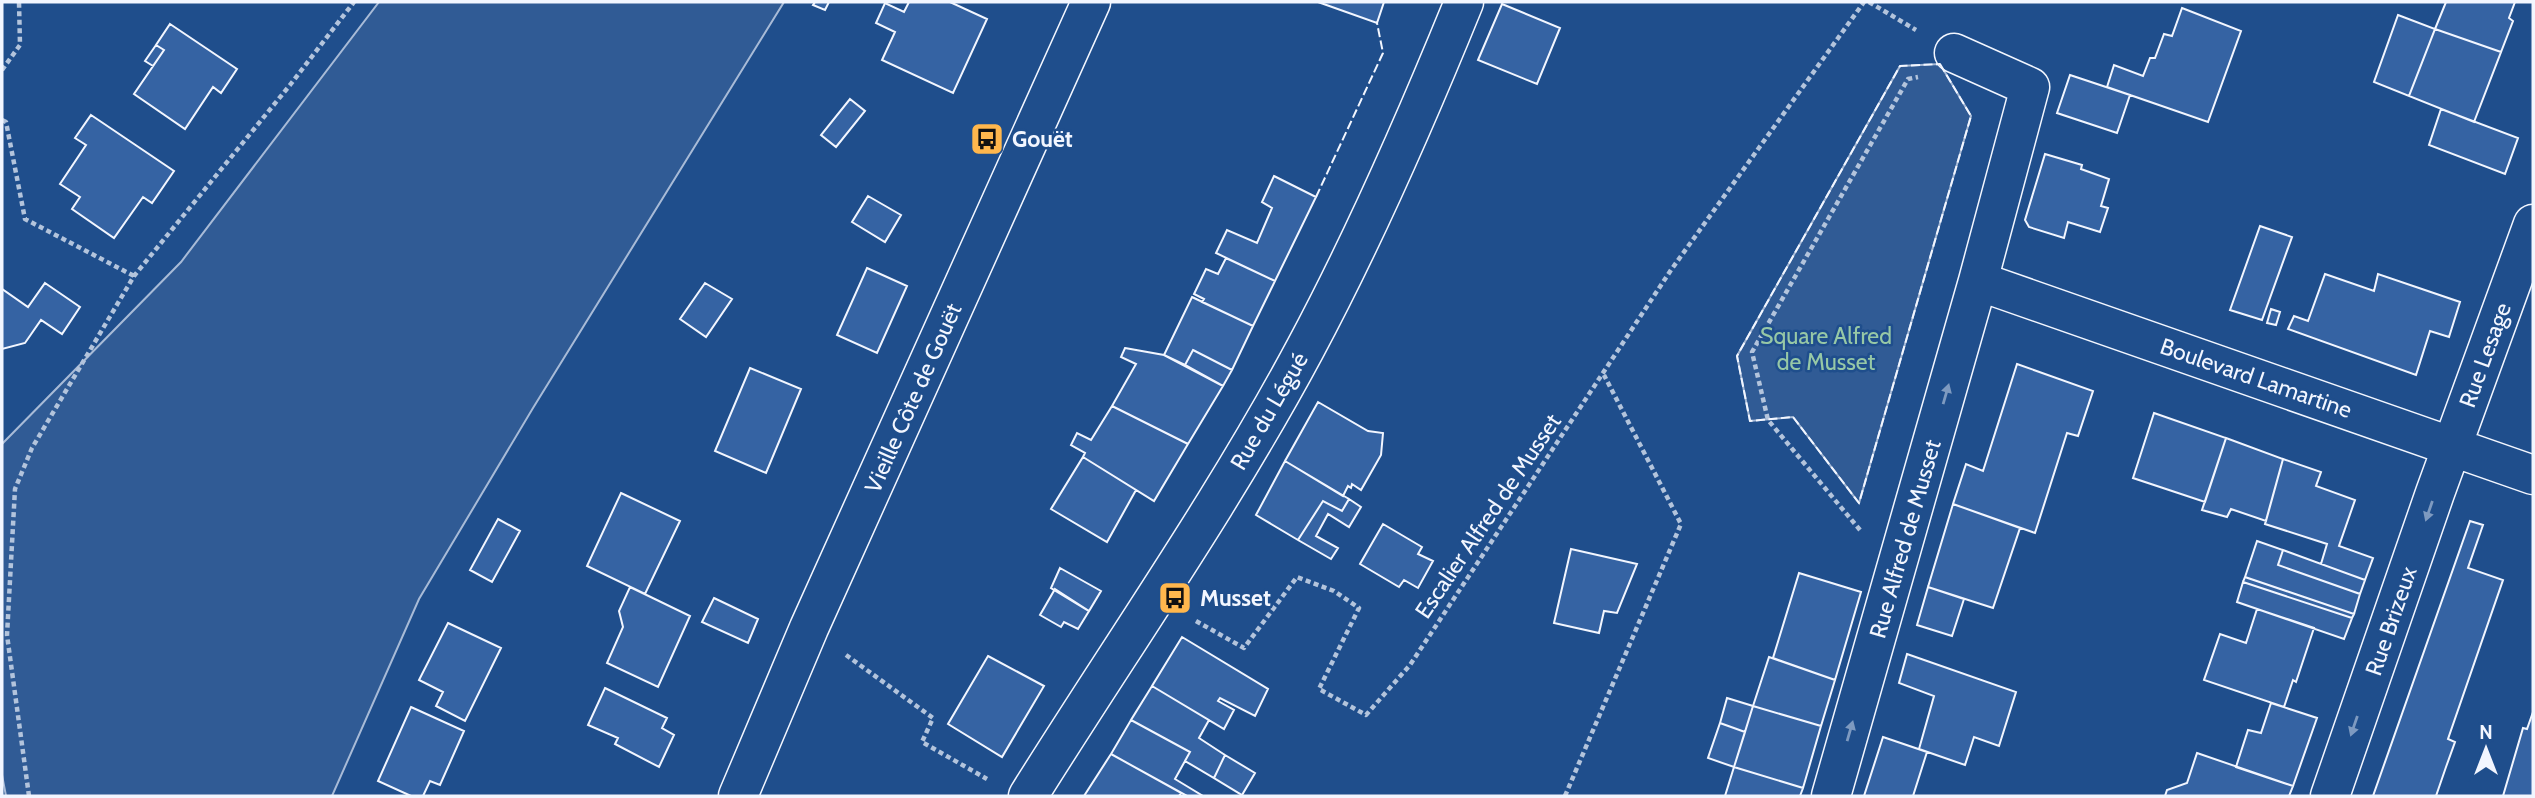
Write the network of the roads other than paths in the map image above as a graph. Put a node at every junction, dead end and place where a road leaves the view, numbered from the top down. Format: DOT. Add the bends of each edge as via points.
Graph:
graph roads {
  1 [pos="1091,2"];
  2 [pos="1464,2"];
  3 [pos="1969,60"];
  4 [pos="2533,224"];
  5 [pos="1978,281"];
  6 [pos="2452,447"];
  7 [pos="2533,475"];
  8 [pos="1011,789"];
  9 [pos="738,796"];
  10 [pos="1831,796"];
  11 [pos="2330,796"];
  1 -- 9 [label="street, Vieille Côte de Gouët"];
  2 -- 8 [label="street, Rue du Légué" via="1378,206 1304,351 1156,600"];
  3 -- 5 [label="street, Rue Alfred de Musset" via="2030,88"];
  4 -- 6 [label="street, Rue Lesage"];
  5 -- 6 [label="street, Boulevard Lamartine"];
  10 -- 5 [label="street, Rue Alfred de Musset, one-way"];
  6 -- 7 [label="street, Boulevard Lamartine"];
  6 -- 11 [label="street, Rue Brizeux, one-way"];
}
